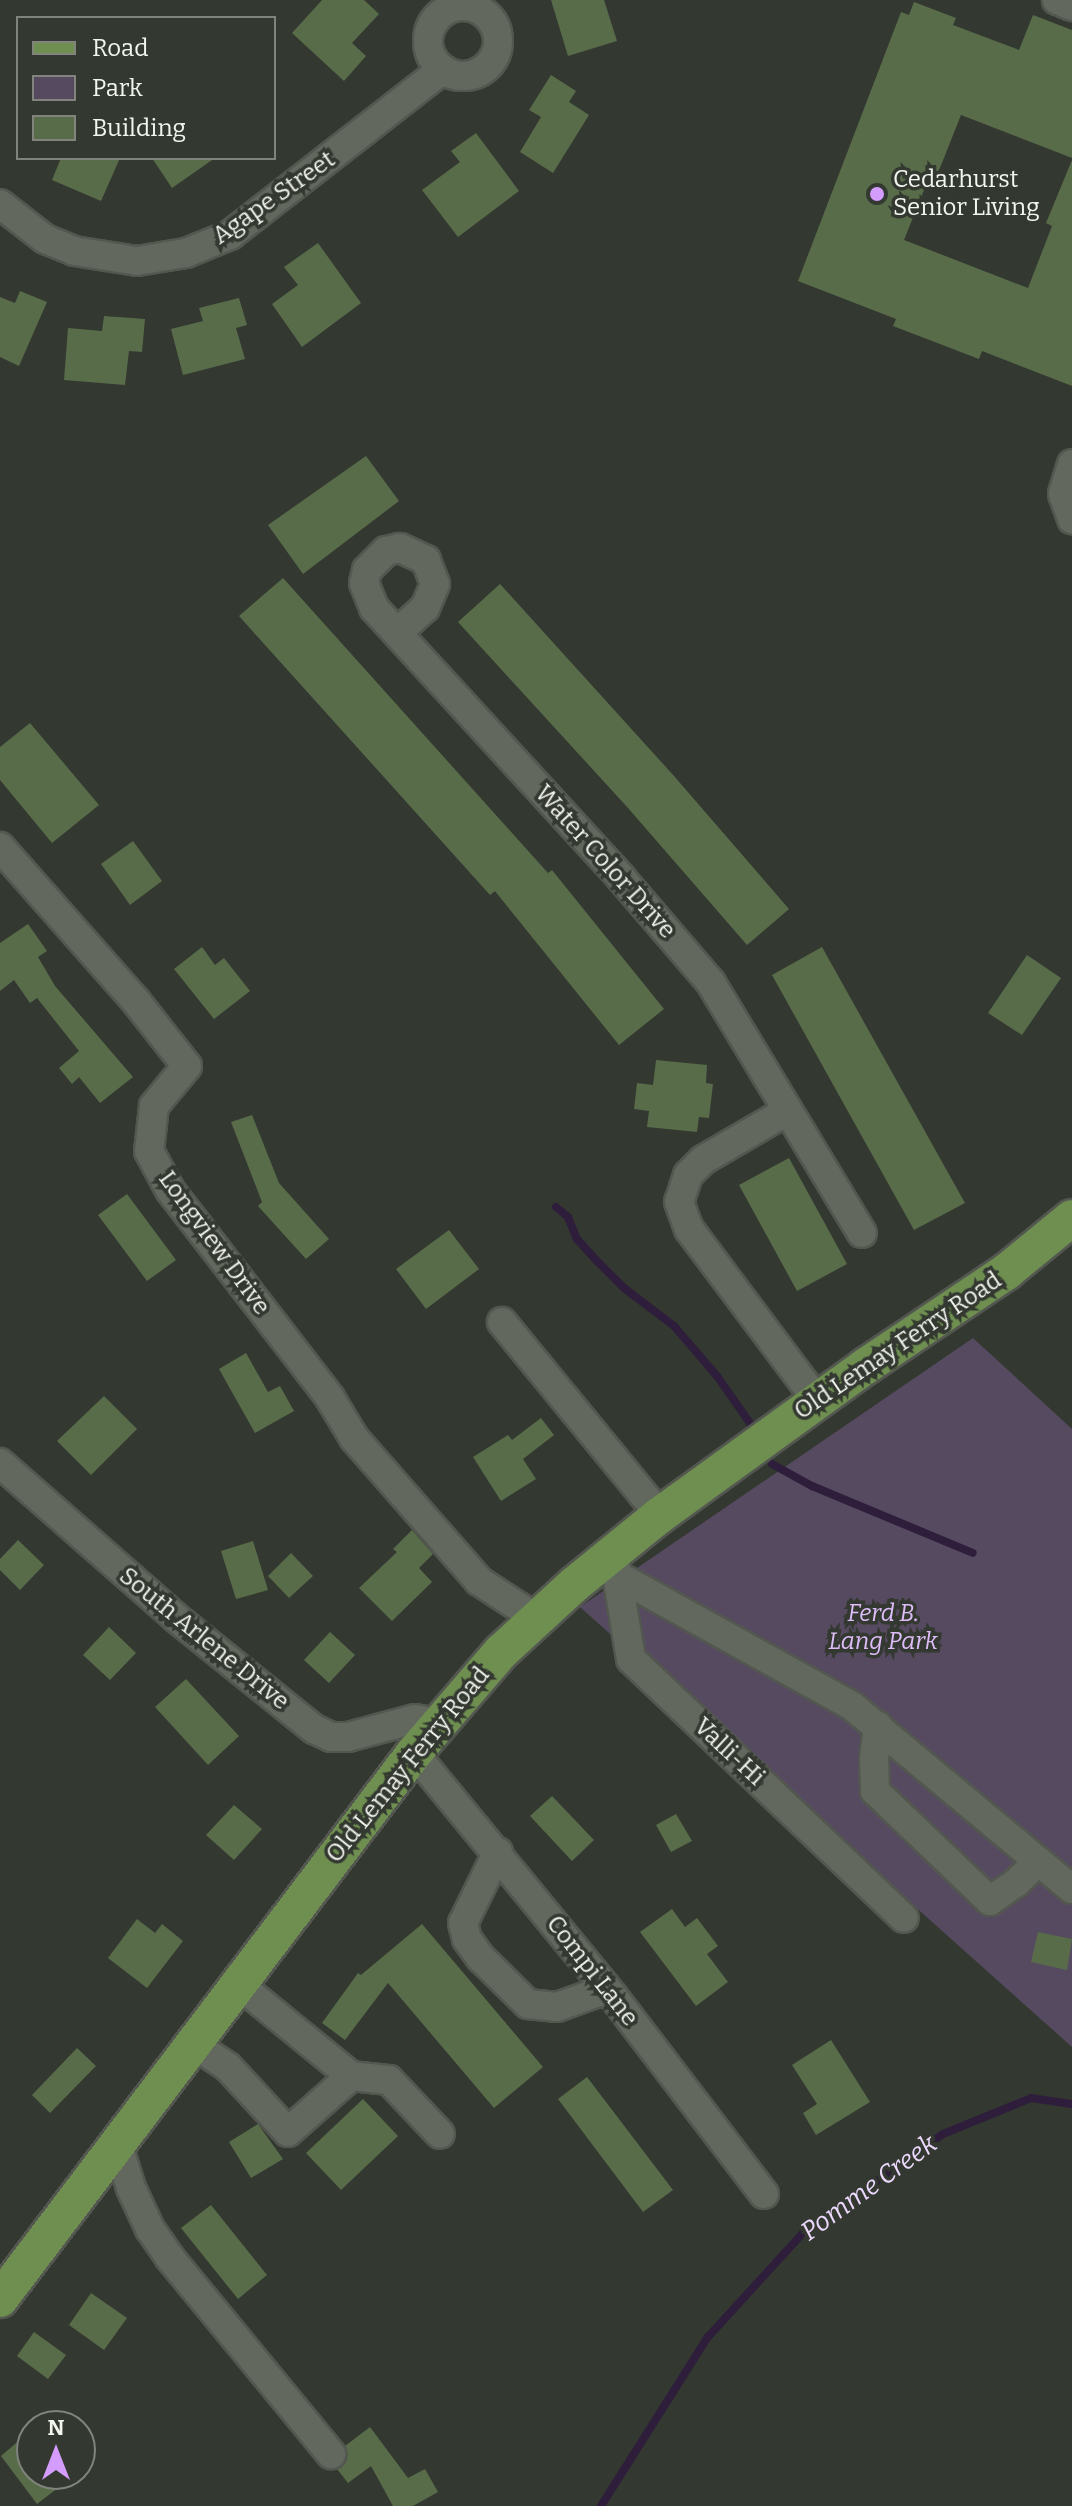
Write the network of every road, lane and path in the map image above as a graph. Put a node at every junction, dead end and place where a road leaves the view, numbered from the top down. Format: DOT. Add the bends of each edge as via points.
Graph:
graph roads {
  1 [pos="1057,0"];
  2 [pos="1072,6"];
  3 [pos="442,70"];
  4 [pos="0,204"];
  5 [pos="1072,464"];
  6 [pos="1072,519"];
  7 [pos="398,632"];
  8 [pos="0,847"];
  9 [pos="787,1111"];
  10 [pos="1072,1218"];
  11 [pos="862,1233"];
  12 [pos="502,1322"];
  13 [pos="817,1400"];
  14 [pos="0,1463"];
  15 [pos="660,1515"];
  16 [pos="615,1564"];
  17 [pos="536,1618"];
  18 [pos="437,1723"];
  19 [pos="878,1726"];
  20 [pos="414,1753"];
  21 [pos="498,1852"];
  22 [pos="1038,1861"];
  23 [pos="1072,1889"];
  24 [pos="904,1918"];
  25 [pos="237,1983"];
  26 [pos="604,1986"];
  27 [pos="192,2043"];
  28 [pos="351,2076"];
  29 [pos="440,2134"];
  30 [pos="117,2142"];
  31 [pos="764,2194"];
  32 [pos="0,2299"];
  33 [pos="331,2454"];
  1 -- 2 [label="street"];
  3 -- 4 [label="street, Agape Street" via="230,235 186,253 137,261 74,251 45,239"];
  5 -- 6 [label="street" via="1063,494"];
  7 -- 9 [label="street, Water Color Drive" via="702,973"];
  8 -- 17 [label="street, Longview Drive" via="187,1066 154,1106 149,1151 170,1190 330,1398 354,1438 479,1581"];
  9 -- 11 [label="street, Water Color Drive"];
  9 -- 13 [label="street" via="703,1160 688,1175 679,1202 689,1229"];
  10 -- 13 [label="main road, Old Lemay Ferry Road" via="1006,1272"];
  12 -- 15 [label="street"];
  13 -- 15 [label="main road, Old Lemay Ferry Road"];
  14 -- 18 [label="street, South Arlene Drive" via="140,1588 314,1729 348,1737 415,1719"];
  15 -- 16 [label="main road, Old Lemay Ferry Road"];
  16 -- 17 [label="main road, Old Lemay Ferry Road"];
  16 -- 19 [label="street"];
  16 -- 24 [label="street, Valli-Hi" via="631,1659"];
  17 -- 18 [label="main road, Old Lemay Ferry Road"];
  18 -- 20 [label="main road, Old Lemay Ferry Road"];
  19 -- 22 [label="street"];
  19 -- 22 [label="street" via="875,1791 990,1901"];
  20 -- 21 [label="street, Compi Lane"];
  20 -- 25 [label="main road, Old Lemay Ferry Road"];
  21 -- 26 [label="street, Compi Lane"];
  21 -- 26 [label="street" via="463,1923 481,1958 528,2004 557,2007"];
  22 -- 23 [label="street"];
  25 -- 27 [label="main road, Old Lemay Ferry Road"];
  25 -- 28 [label="street"];
  26 -- 31 [label="street, Compi Lane"];
  27 -- 28 [label="street" via="228,2067 288,2132"];
  27 -- 30 [label="main road, Old Lemay Ferry Road"];
  28 -- 29 [label="street" via="389,2080"];
  30 -- 32 [label="main road, Old Lemay Ferry Road"];
  30 -- 33 [label="street" via="150,2229"];
}
